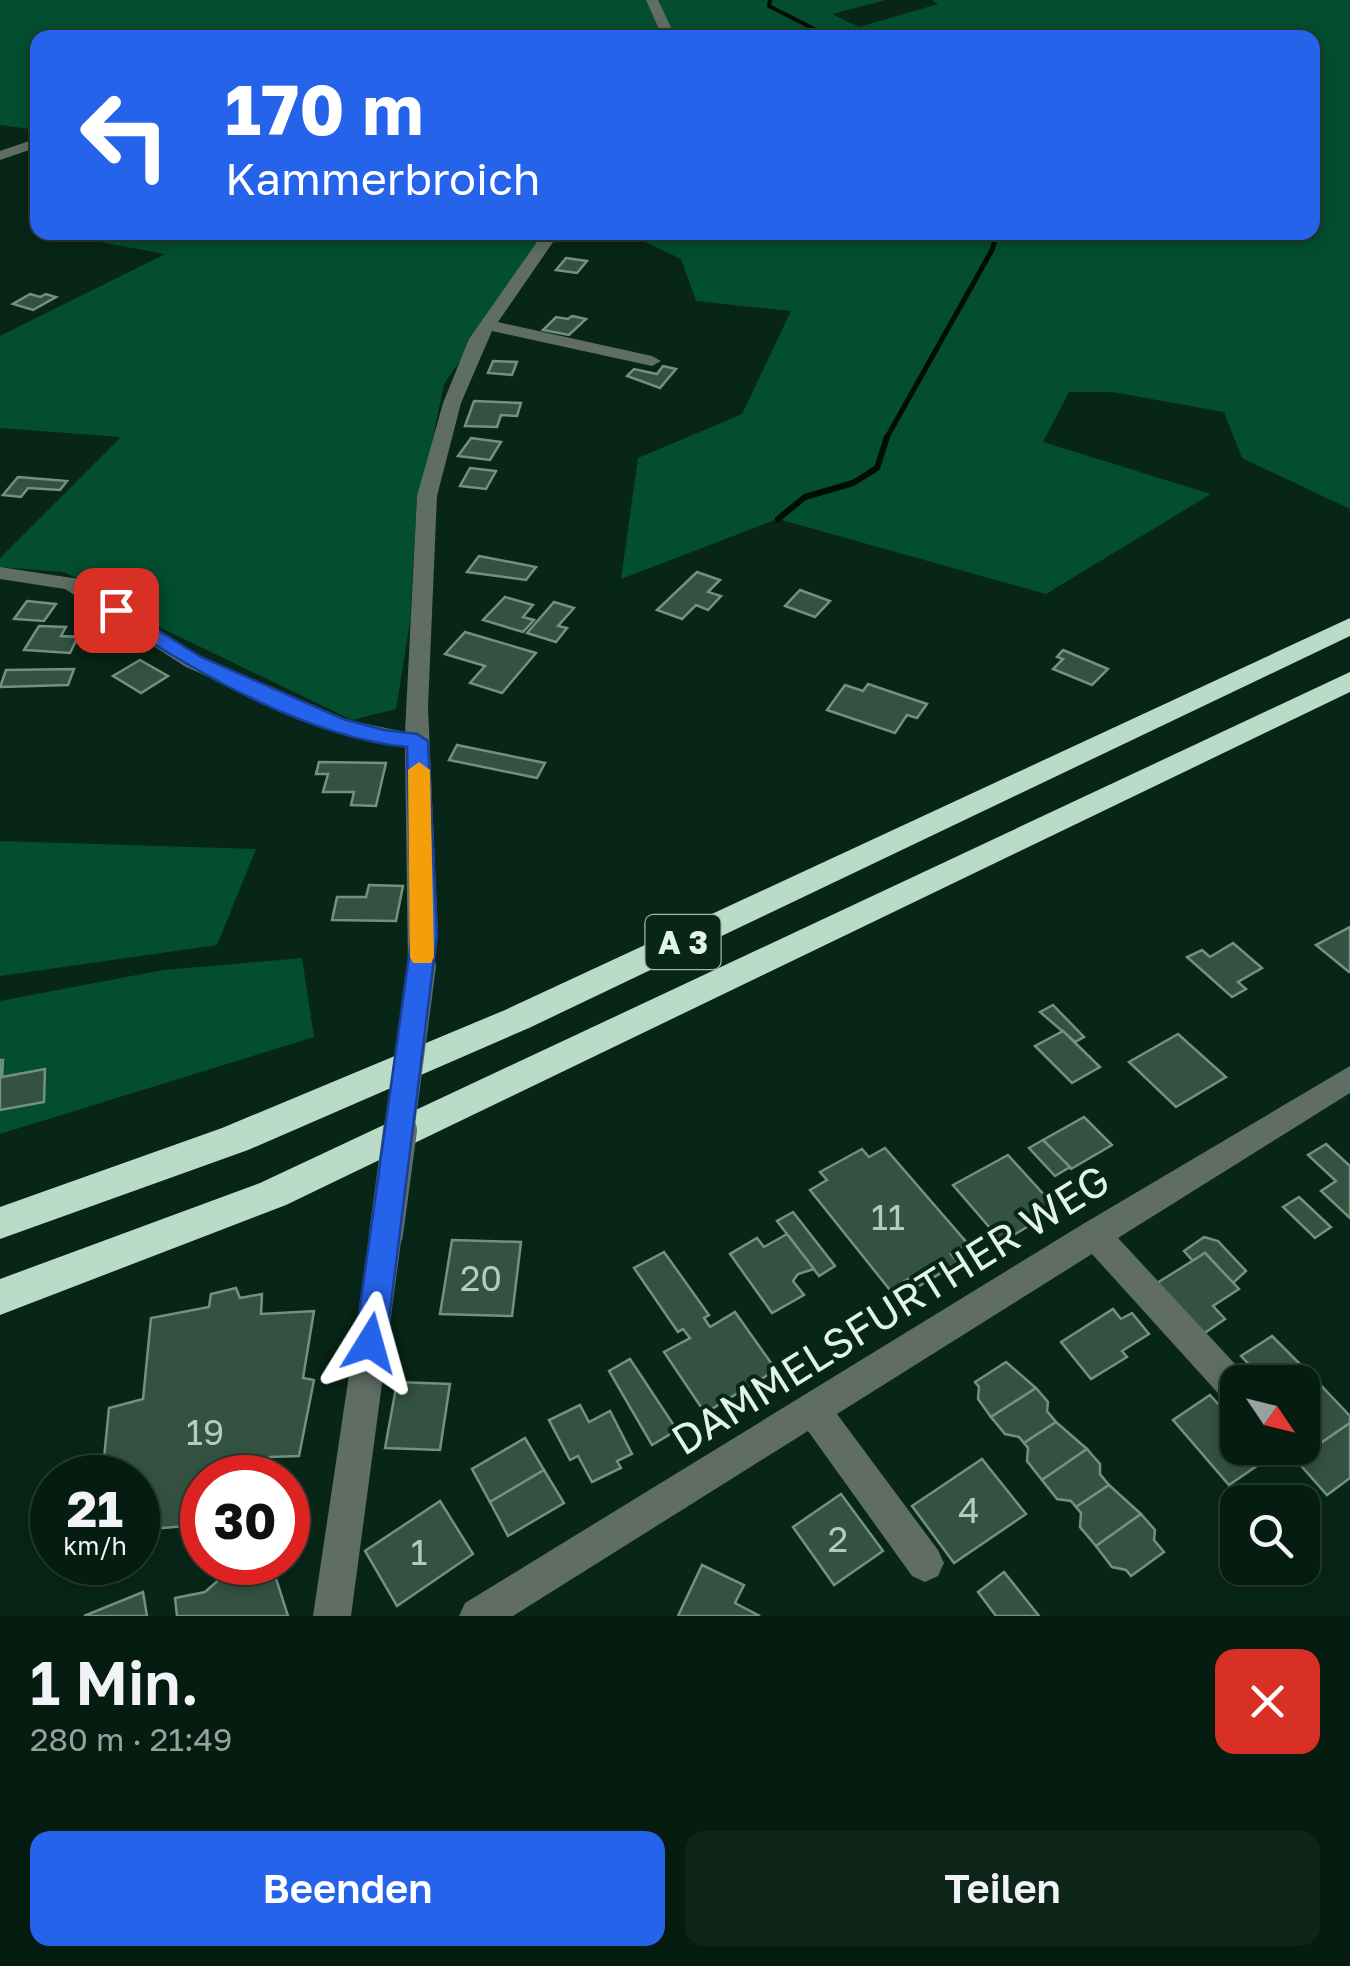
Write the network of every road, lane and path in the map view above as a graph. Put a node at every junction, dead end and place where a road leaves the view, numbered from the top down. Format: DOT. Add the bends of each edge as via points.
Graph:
graph roads {
  1 [pos="652,0"];
  2 [pos="666,30"];
  3 [pos="30,145"];
  4 [pos="0,156"];
  5 [pos="546,240"];
  6 [pos="488,325"];
  7 [pos="652,361"];
  8 [pos="0,573"];
  9 [pos="1350,626"];
  10 [pos="1350,681"];
  11 [pos="417,741"];
  12 [pos="1350,1078"];
  13 [pos="0,1223"];
  14 [pos="1094,1234"];
  15 [pos="0,1297"];
  16 [pos="1220,1371"];
  17 [pos="814,1411"];
  18 [pos="924,1563"];
  19 [pos="332,1616"];
  20 [pos="478,1616"];
  1 -- 2 [label="street"];
  3 -- 4 [label="street"];
  5 -- 6 [label="street"];
  6 -- 7 [label="street"];
  6 -- 11 [label="street" via="452,403 426,496"];
  8 -- 11 [label="street" via="71,584 194,662 335,724"];
  9 -- 13 [label="highway, A 3" via="615,975 235,1139"];
  10 -- 15 [label="highway, A 3" via="273,1194"];
  11 -- 19 [label="street, bridge" via="422,966"];
  12 -- 14 [label="street, DAMMELSFURTHER WEG"];
  14 -- 16 [label="street"];
  14 -- 17 [label="street, DAMMELSFURTHER WEG"];
  17 -- 18 [label="street"];
  17 -- 20 [label="street, DAMMELSFURTHER WEG"];
}
